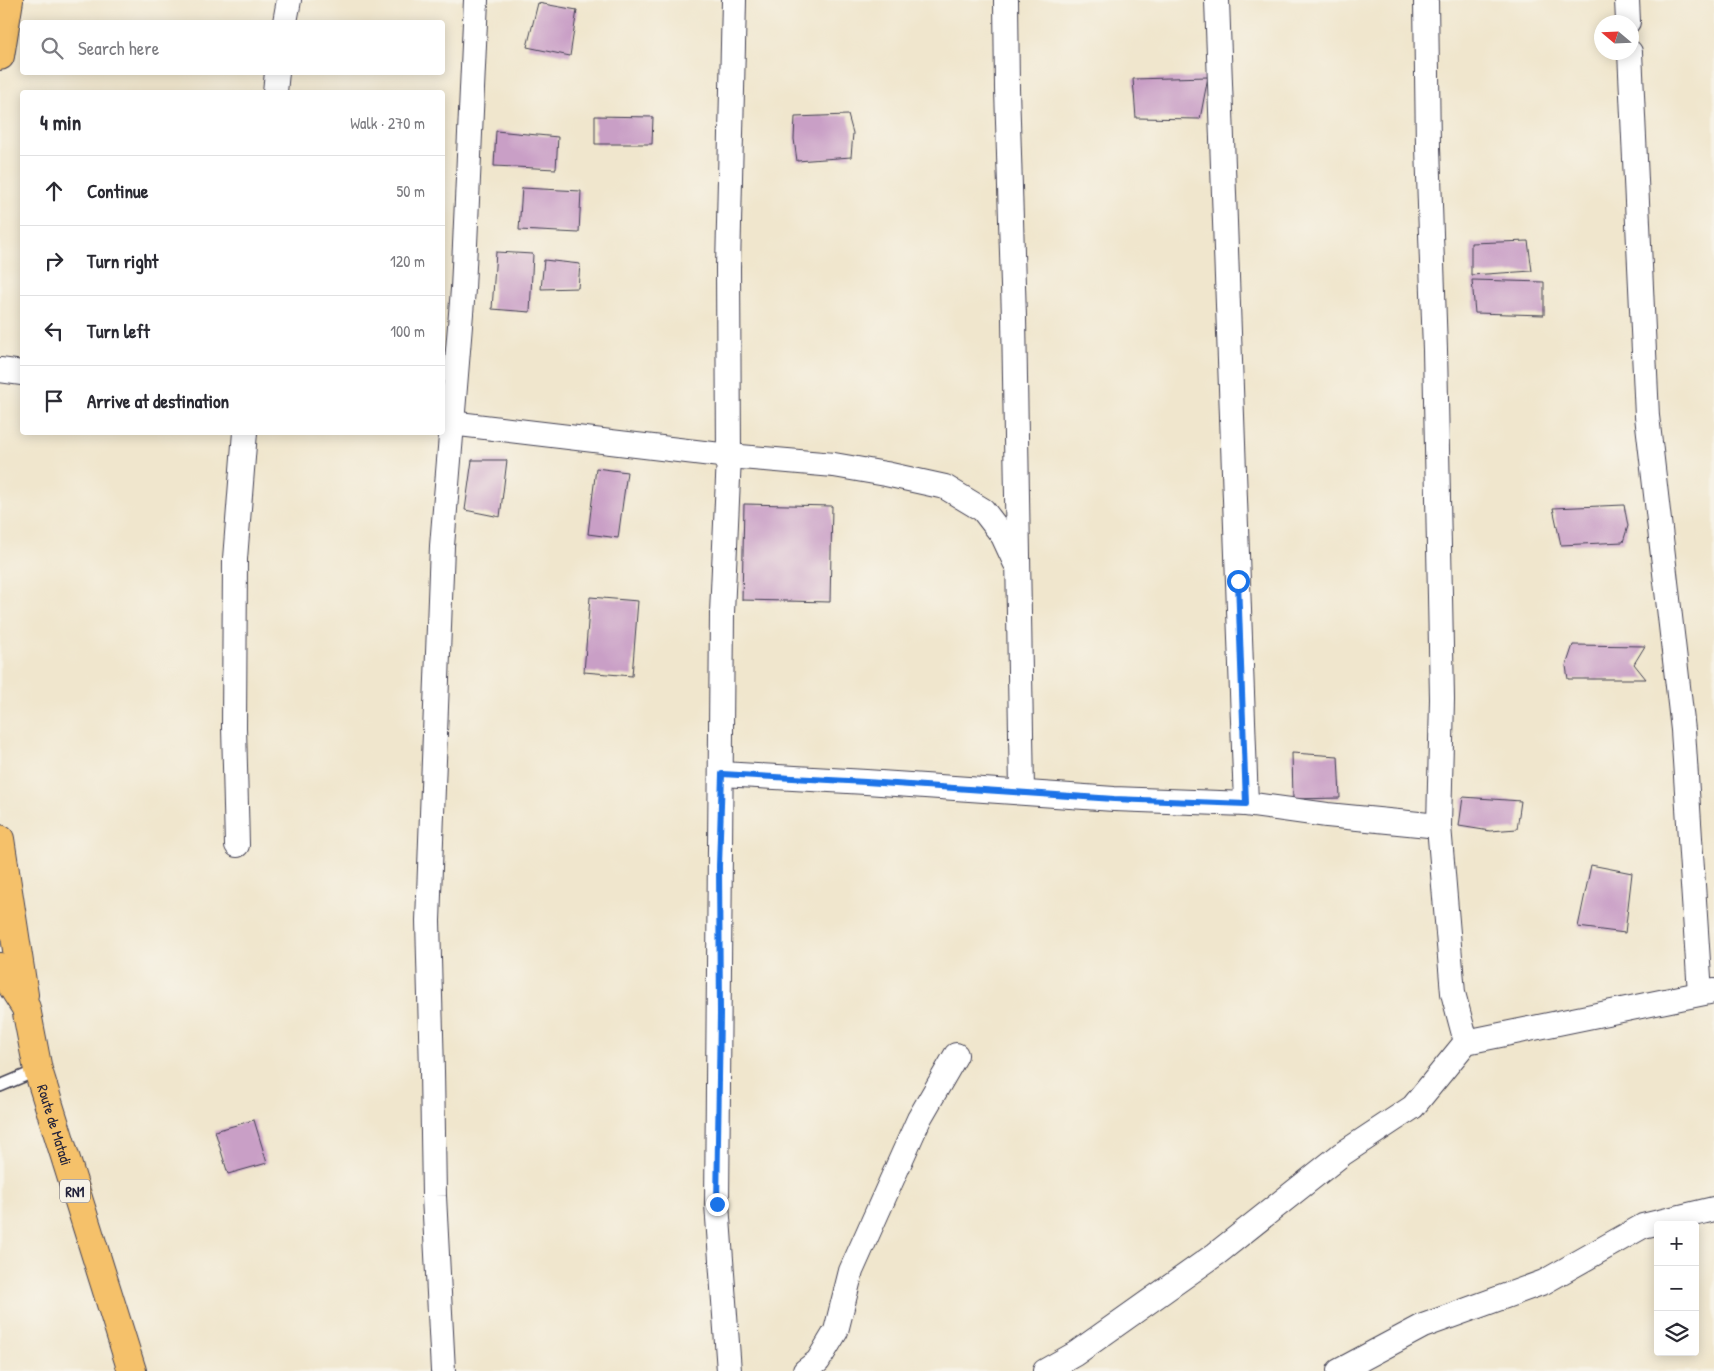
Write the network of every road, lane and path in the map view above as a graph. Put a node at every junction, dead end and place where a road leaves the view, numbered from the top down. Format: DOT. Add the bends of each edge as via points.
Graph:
graph roads {
  1 [pos="9,0"];
  2 [pos="289,0"];
  3 [pos="476,0"];
  4 [pos="734,0"];
  5 [pos="1006,0"];
  6 [pos="1217,0"];
  7 [pos="1426,0"];
  8 [pos="1627,0"];
  9 [pos="1628,15"];
  10 [pos="285,20"];
  11 [pos="0,56"];
  12 [pos="1630,60"];
  13 [pos="278,75"];
  14 [pos="275,90"];
  15 [pos="0,370"];
  16 [pos="20,373"];
  17 [pos="447,423"];
  18 [pos="245,435"];
  19 [pos="729,456"];
  20 [pos="1017,568"];
  21 [pos="722,774"];
  22 [pos="1022,792"];
  23 [pos="1246,804"];
  24 [pos="1438,826"];
  25 [pos="0,839"];
  26 [pos="237,846"];
  27 [pos="0,967"];
  28 [pos="1707,992"];
  29 [pos="26,1008"];
  30 [pos="1466,1042"];
  31 [pos="956,1055"];
  32 [pos="38,1070"];
  33 [pos="0,1086"];
  34 [pos="1714,1209"];
  35 [pos="132,1371"];
  36 [pos="443,1371"];
  37 [pos="729,1371"];
  38 [pos="806,1371"];
  39 [pos="1045,1371"];
  40 [pos="1339,1371"];
  1 -- 11 [label="highway"];
  2 -- 10 [label="street"];
  3 -- 17 [label="street" via="463,289"];
  4 -- 19 [label="street" via="728,268"];
  5 -- 20 [label="street"];
  6 -- 23 [label="street"];
  7 -- 24 [label="street" via="1442,699"];
  8 -- 9 [label="street"];
  12 -- 28 [label="street" via="1647,416 1683,730"];
  13 -- 14 [label="street"];
  15 -- 16 [label="street"];
  17 -- 19 [label="street"];
  17 -- 36 [label="street" via="428,921 434,1196"];
  18 -- 26 [label="street" via="235,559"];
  19 -- 20 [label="street" via="834,465 945,487 983,510 1003,536"];
  19 -- 21 [label="street" via="722,613"];
  20 -- 22 [label="street"];
  21 -- 22 [label="street"];
  21 -- 37 [label="street" via="717,1204"];
  22 -- 23 [label="street"];
  23 -- 24 [label="street"];
  24 -- 30 [label="street" via="1453,993"];
  25 -- 29 [label="highway, RN1"];
  27 -- 29 [label="highway, Route de Matadi"];
  28 -- 30 [label="street"];
  29 -- 32 [label="highway, Route de Matadi / RN1"];
  30 -- 39 [label="street" via="1413,1107 1342,1154 1216,1254 1075,1354"];
  31 -- 38 [label="street" via="919,1119 855,1262 836,1331 818,1361"];
  32 -- 33 [label="lane"];
  32 -- 35 [label="highway, Route de Matadi / RN1"];
  34 -- 40 [label="street" via="1643,1226 1544,1282 1423,1326"];
}
